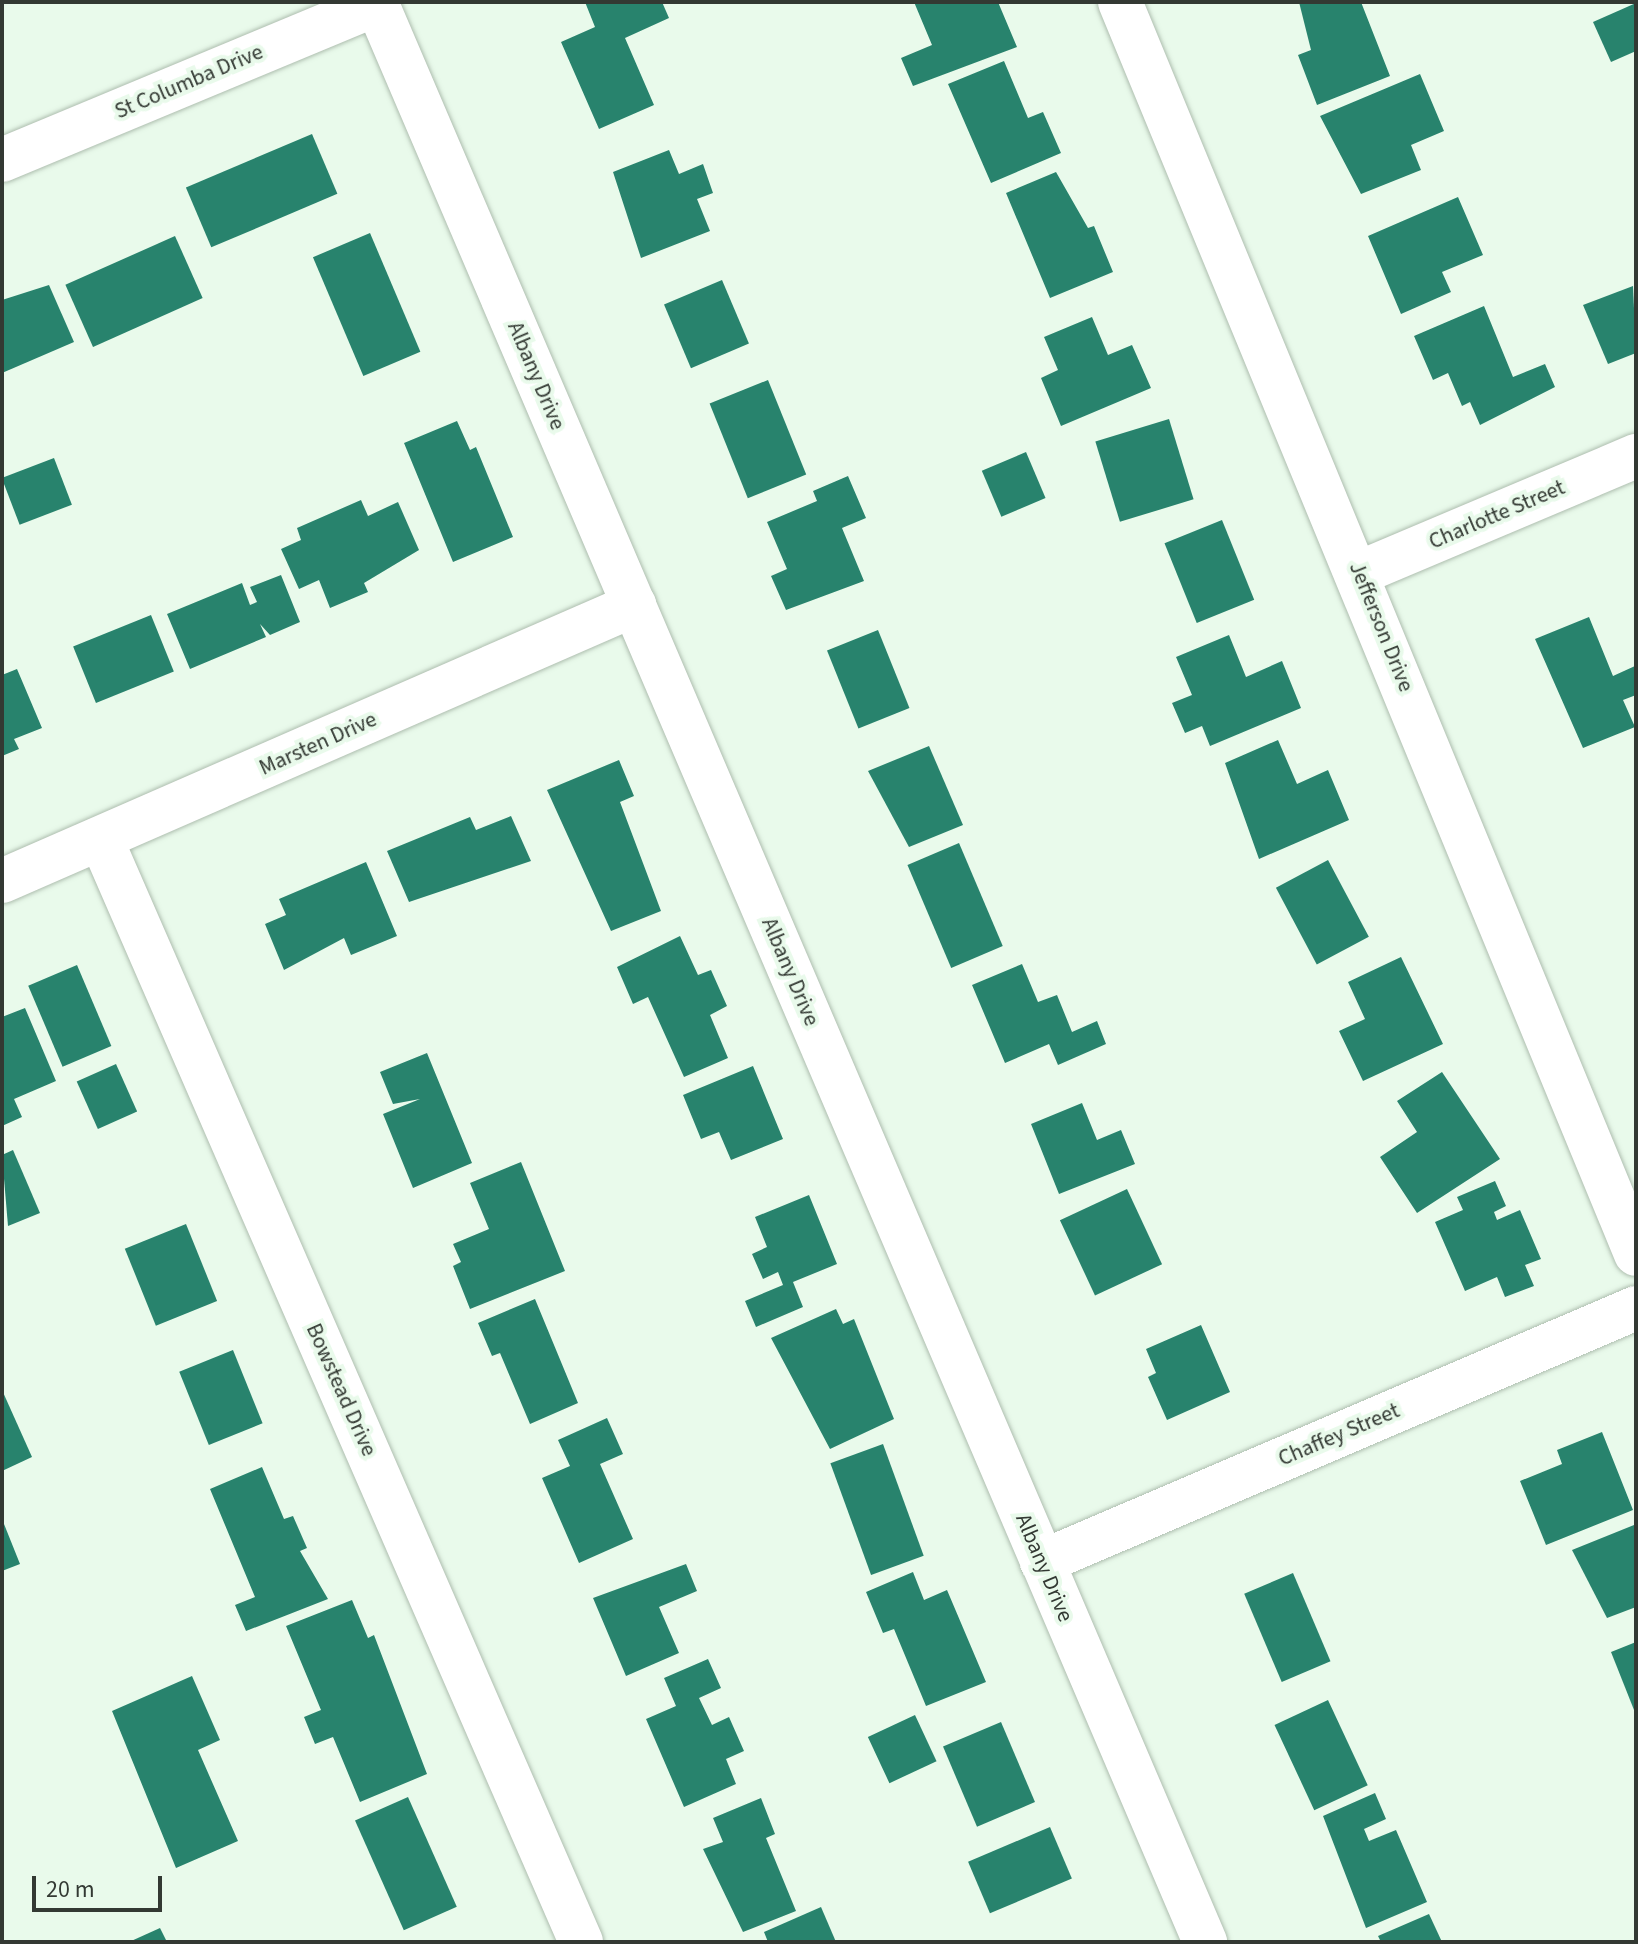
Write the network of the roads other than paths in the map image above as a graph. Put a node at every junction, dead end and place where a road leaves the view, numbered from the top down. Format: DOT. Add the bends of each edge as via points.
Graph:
graph roads {
  1 [pos="1120,2"];
  2 [pos="376,3"];
  3 [pos="2,160"];
  4 [pos="1636,456"];
  5 [pos="1359,573"];
  6 [pos="634,605"];
  7 [pos="101,839"];
  8 [pos="2,881"];
  9 [pos="1636,1254"];
  10 [pos="1636,1308"];
  11 [pos="1042,1562"];
  12 [pos="581,1942"];
  13 [pos="1205,1942"];
  1 -- 5 [label="street, Jefferson Drive"];
  2 -- 3 [label="street, St Columba Drive"];
  2 -- 6 [label="street, Albany Drive"];
  4 -- 5 [label="street, Charlotte Street"];
  5 -- 9 [label="street, Jefferson Drive"];
  6 -- 7 [label="street, Marsten Drive"];
  6 -- 11 [label="street, Albany Drive"];
  7 -- 8 [label="street, Marsten Drive"];
  7 -- 12 [label="street, Bowstead Drive"];
  10 -- 11 [label="street, Chaffey Street"];
  11 -- 13 [label="street, Albany Drive"];
}
